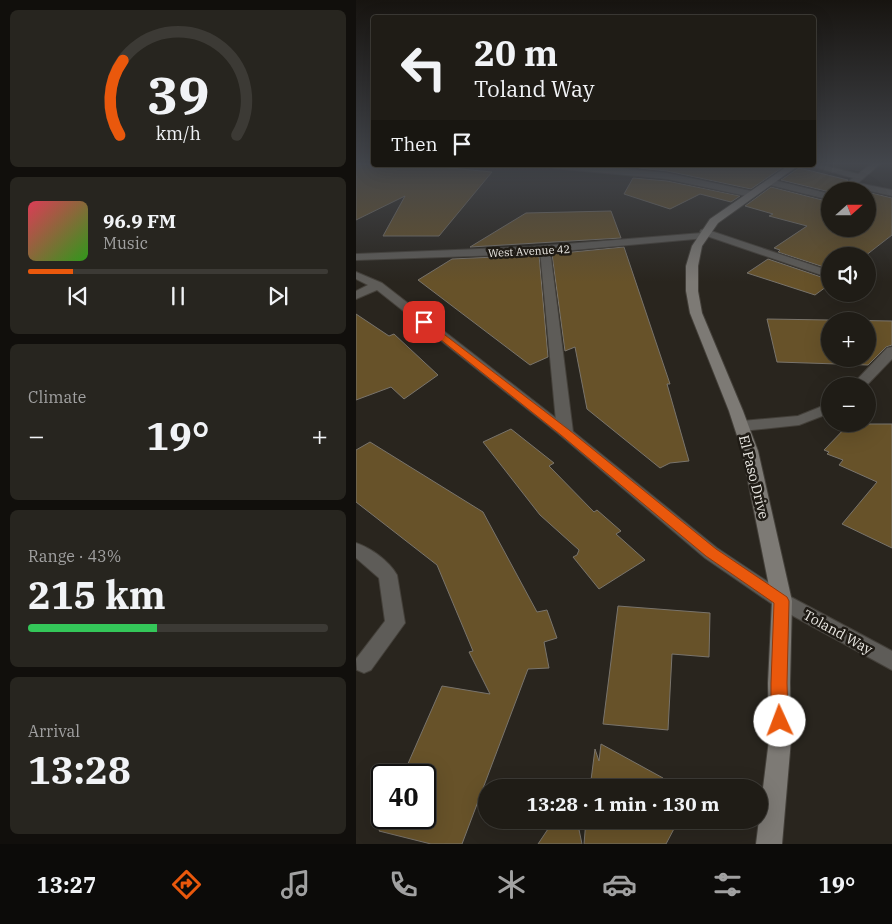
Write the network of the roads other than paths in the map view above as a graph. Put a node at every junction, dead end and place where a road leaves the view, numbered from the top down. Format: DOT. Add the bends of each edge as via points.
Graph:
graph roads {
  1 [pos="738,203"];
  2 [pos="704,234"];
  3 [pos="546,250"];
  4 [pos="356,257"];
  5 [pos="821,271"];
  6 [pos="356,275"];
  7 [pos="378,285"];
  8 [pos="356,295"];
  9 [pos="892,351"];
  10 [pos="867,377"];
  11 [pos="821,413"];
  12 [pos="742,426"];
  13 [pos="565,432"];
  14 [pos="356,550"];
  15 [pos="782,601"];
  16 [pos="892,662"];
  17 [pos="364,664"];
  18 [pos="769,844"];
  1 -- 2 [label="street, El Paso Drive" via="714,221"];
  2 -- 3 [label="street, West Avenue 42"];
  2 -- 5 [label="street"];
  2 -- 12 [label="street, El Paso Drive" via="692,266 696,313"];
  3 -- 4 [label="street, West Avenue 42"];
  3 -- 13 [label="street"];
  6 -- 7 [label="street, Toland Way"];
  7 -- 8 [label="street"];
  7 -- 13 [label="street, Toland Way"];
  9 -- 10 [label="street"];
  11 -- 12 [label="street" via="806,419"];
  12 -- 15 [label="street, El Paso Drive"];
  13 -- 15 [label="street, Toland Way" via="711,553"];
  14 -- 17 [label="street" via="388,575 395,623"];
  15 -- 16 [label="street, Toland Way"];
  15 -- 18 [label="street, El Paso Drive" via="780,740"];
}
